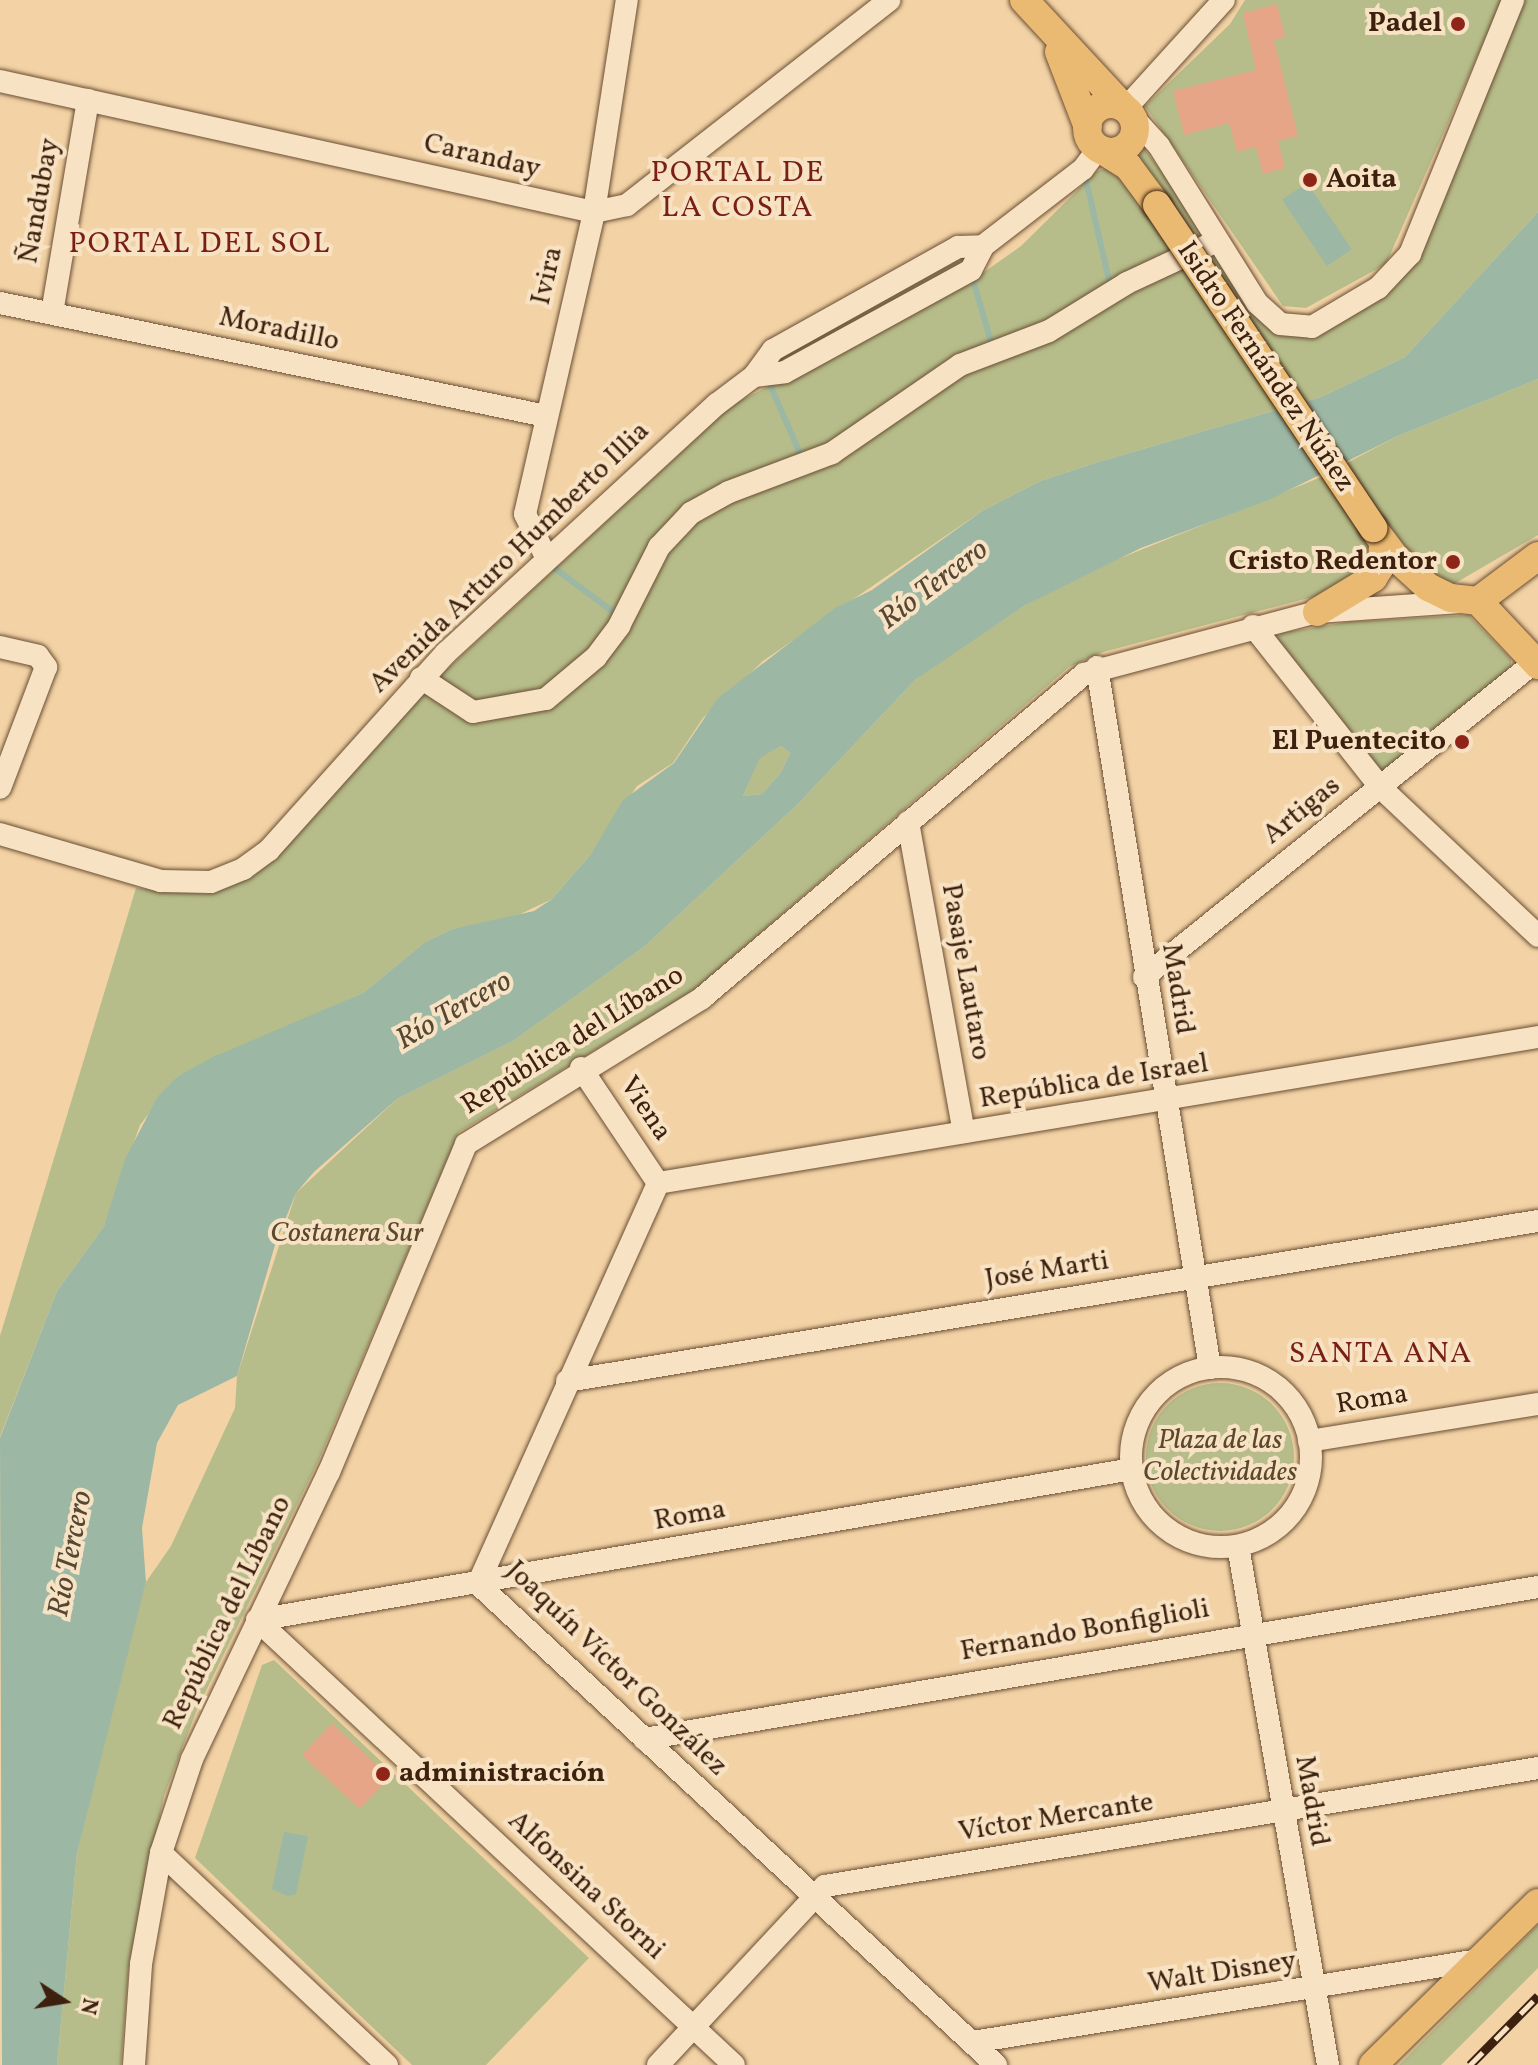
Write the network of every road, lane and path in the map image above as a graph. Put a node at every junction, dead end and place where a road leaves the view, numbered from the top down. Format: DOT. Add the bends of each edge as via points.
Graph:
graph roads {
  1 [pos="627,0"];
  2 [pos="889,0"];
  3 [pos="1024,0"];
  4 [pos="1513,0"];
  5 [pos="1220,2"];
  6 [pos="1050,34"];
  7 [pos="0,81"];
  8 [pos="88,100"];
  9 [pos="1128,117"];
  10 [pos="1096,141"];
  11 [pos="1137,176"];
  12 [pos="594,212"];
  13 [pos="1217,241"];
  14 [pos="0,303"];
  15 [pos="52,313"];
  16 [pos="546,416"];
  17 [pos="1378,536"];
  18 [pos="1538,556"];
  19 [pos="547,559"];
  20 [pos="1478,601"];
  21 [pos="1317,612"];
  22 [pos="1253,626"];
  23 [pos="0,647"];
  24 [pos="1537,664"];
  25 [pos="1097,667"];
  26 [pos="421,678"];
  27 [pos="1380,787"];
  28 [pos="0,788"];
  29 [pos="908,822"];
  30 [pos="0,834"];
  31 [pos="1538,936"];
  32 [pos="1144,977"];
  33 [pos="1538,1037"];
  34 [pos="581,1068"];
  35 [pos="1165,1102"];
  36 [pos="964,1132"];
  37 [pos="658,1183"];
  38 [pos="1538,1221"];
  39 [pos="1194,1277"];
  40 [pos="1210,1368"];
  41 [pos="567,1381"];
  42 [pos="1538,1404"];
  43 [pos="1309,1441"];
  44 [pos="1132,1469"];
  45 [pos="1238,1546"];
  46 [pos="478,1584"];
  47 [pos="1538,1587"];
  48 [pos="257,1620"];
  49 [pos="1251,1633"];
  50 [pos="644,1739"];
  51 [pos="1538,1768"];
  52 [pos="1282,1812"];
  53 [pos="161,1853"];
  54 [pos="814,1897"];
  55 [pos="1538,1903"];
  56 [pos="1479,1960"];
  57 [pos="1313,1989"];
  58 [pos="693,2028"];
  59 [pos="973,2042"];
  60 [pos="385,2064"];
  61 [pos="134,2065"];
  62 [pos="658,2065"];
  63 [pos="734,2065"];
  64 [pos="996,2065"];
  65 [pos="1328,2065"];
  66 [pos="1373,2065"];
  1 -- 12 [label="street, Ivira"];
  2 -- 12 [label="street, Caranday" via="627,205"];
  3 -- 6 [label="main road"];
  4 -- 13 [label="street" via="1424,223 1410,254 1388,280 1322,323 1289,328 1257,303"];
  5 -- 9 [label="street"];
  6 -- 9 [label="main road"];
  6 -- 10 [label="main road"];
  7 -- 8 [label="street, Caranday"];
  8 -- 12 [label="street, Caranday"];
  8 -- 15 [label="street, Ñandubay"];
  9 -- 10 [label="main road" via="1121,149"];
  9 -- 10 [label="main road" via="1100,107"];
  9 -- 11 [label="main road"];
  9 -- 13 [label="street" via="1159,146"];
  10 -- 11 [label="main road"];
  10 -- 19 [label="street, Avenida Arturo Humberto Illia" via="1083,169 983,246 971,270 785,372 754,376"];
  11 -- 17 [label="main road, Isidro Fernández Núñez, bridge"];
  12 -- 16 [label="street, Ivira"];
  13 -- 26 [label="street" via="1127,283 1049,331 960,365 832,453 700,507 659,547 619,626 596,657 546,699 473,712"];
  14 -- 15 [label="street, Moradillo"];
  15 -- 16 [label="street, Moradillo"];
  16 -- 19 [label="street, Ivira" via="525,514"];
  17 -- 20 [label="main road, Isidro Fernández Núñez" via="1428,587 1451,598"];
  17 -- 21 [label="main road" via="1382,564 1373,578"];
  18 -- 20 [label="main road"];
  19 -- 26 [label="street, Avenida Arturo Humberto Illia"];
  20 -- 21 [label="street, República del Líbano"];
  20 -- 24 [label="main road"];
  21 -- 22 [label="street, República del Líbano"];
  22 -- 25 [label="street, República del Líbano"];
  22 -- 27 [label="street"];
  23 -- 28 [label="street" via="44,661 44,677"];
  24 -- 27 [label="street, Artigas"];
  25 -- 29 [label="street, República del Líbano" via="1029,716"];
  25 -- 32 [label="street, Madrid"];
  26 -- 30 [label="street, Avenida Arturo Humberto Illia" via="257,860 211,882 161,881"];
  27 -- 31 [label="street"];
  27 -- 32 [label="street, Artigas"];
  29 -- 34 [label="street, República del Líbano" via="702,998"];
  29 -- 36 [label="street, Pasaje Lautaro"];
  32 -- 35 [label="street, Madrid"];
  33 -- 35 [label="street, República de Israel"];
  34 -- 37 [label="street, Viena"];
  34 -- 48 [label="street, República del Líbano" via="475,1135 460,1153 329,1472"];
  35 -- 36 [label="street, República de Israel"];
  35 -- 39 [label="street, Madrid"];
  36 -- 37 [label="street, República de Israel"];
  37 -- 41 [label="street, Joaquín Víctor González"];
  38 -- 39 [label="street, José Marti"];
  39 -- 40 [label="street, Madrid"];
  39 -- 41 [label="street, José Marti"];
  40 -- 43 [label="street, Roma" via="1248,1371 1266,1379 1294,1405"];
  40 -- 44 [label="street, Roma" via="1189,1373 1154,1397 1134,1435"];
  41 -- 46 [label="street, Joaquín Víctor González"];
  42 -- 43 [label="street, Roma"];
  43 -- 45 [label="street, Roma" via="1311,1464 1295,1508 1270,1532"];
  44 -- 45 [label="street, Roma" via="1141,1499 1172,1533 1192,1543"];
  44 -- 46 [label="street, Roma"];
  45 -- 49 [label="street, Madrid"];
  46 -- 48 [label="street, Roma"];
  46 -- 50 [label="street, Joaquín Víctor González"];
  47 -- 49 [label="street, Fernando Bonfiglioli"];
  48 -- 53 [label="street, República del Líbano" via="192,1759"];
  48 -- 58 [label="street, Alfonsina Storni"];
  49 -- 50 [label="street, Fernando Bonfiglioli"];
  49 -- 52 [label="street, Madrid"];
  50 -- 54 [label="street, Joaquín Víctor González"];
  51 -- 52 [label="street, Víctor Mercante"];
  52 -- 54 [label="street, Víctor Mercante" via="825,1886"];
  52 -- 57 [label="street, Madrid"];
  53 -- 60 [label="street"];
  53 -- 61 [label="street, República del Líbano" via="141,1964"];
  54 -- 58 [label="street, Víctor Mercante"];
  54 -- 59 [label="street, Joaquín Víctor González"];
  55 -- 56 [label="main road"];
  56 -- 57 [label="street, Walt Disney"];
  56 -- 66 [label="main road"];
  57 -- 59 [label="street, Walt Disney"];
  57 -- 65 [label="street, Madrid"];
  58 -- 62 [label="street, Víctor Mercante"];
  58 -- 63 [label="street, Alfonsina Storni"];
  59 -- 64 [label="street, Joaquín Víctor González"];
}
